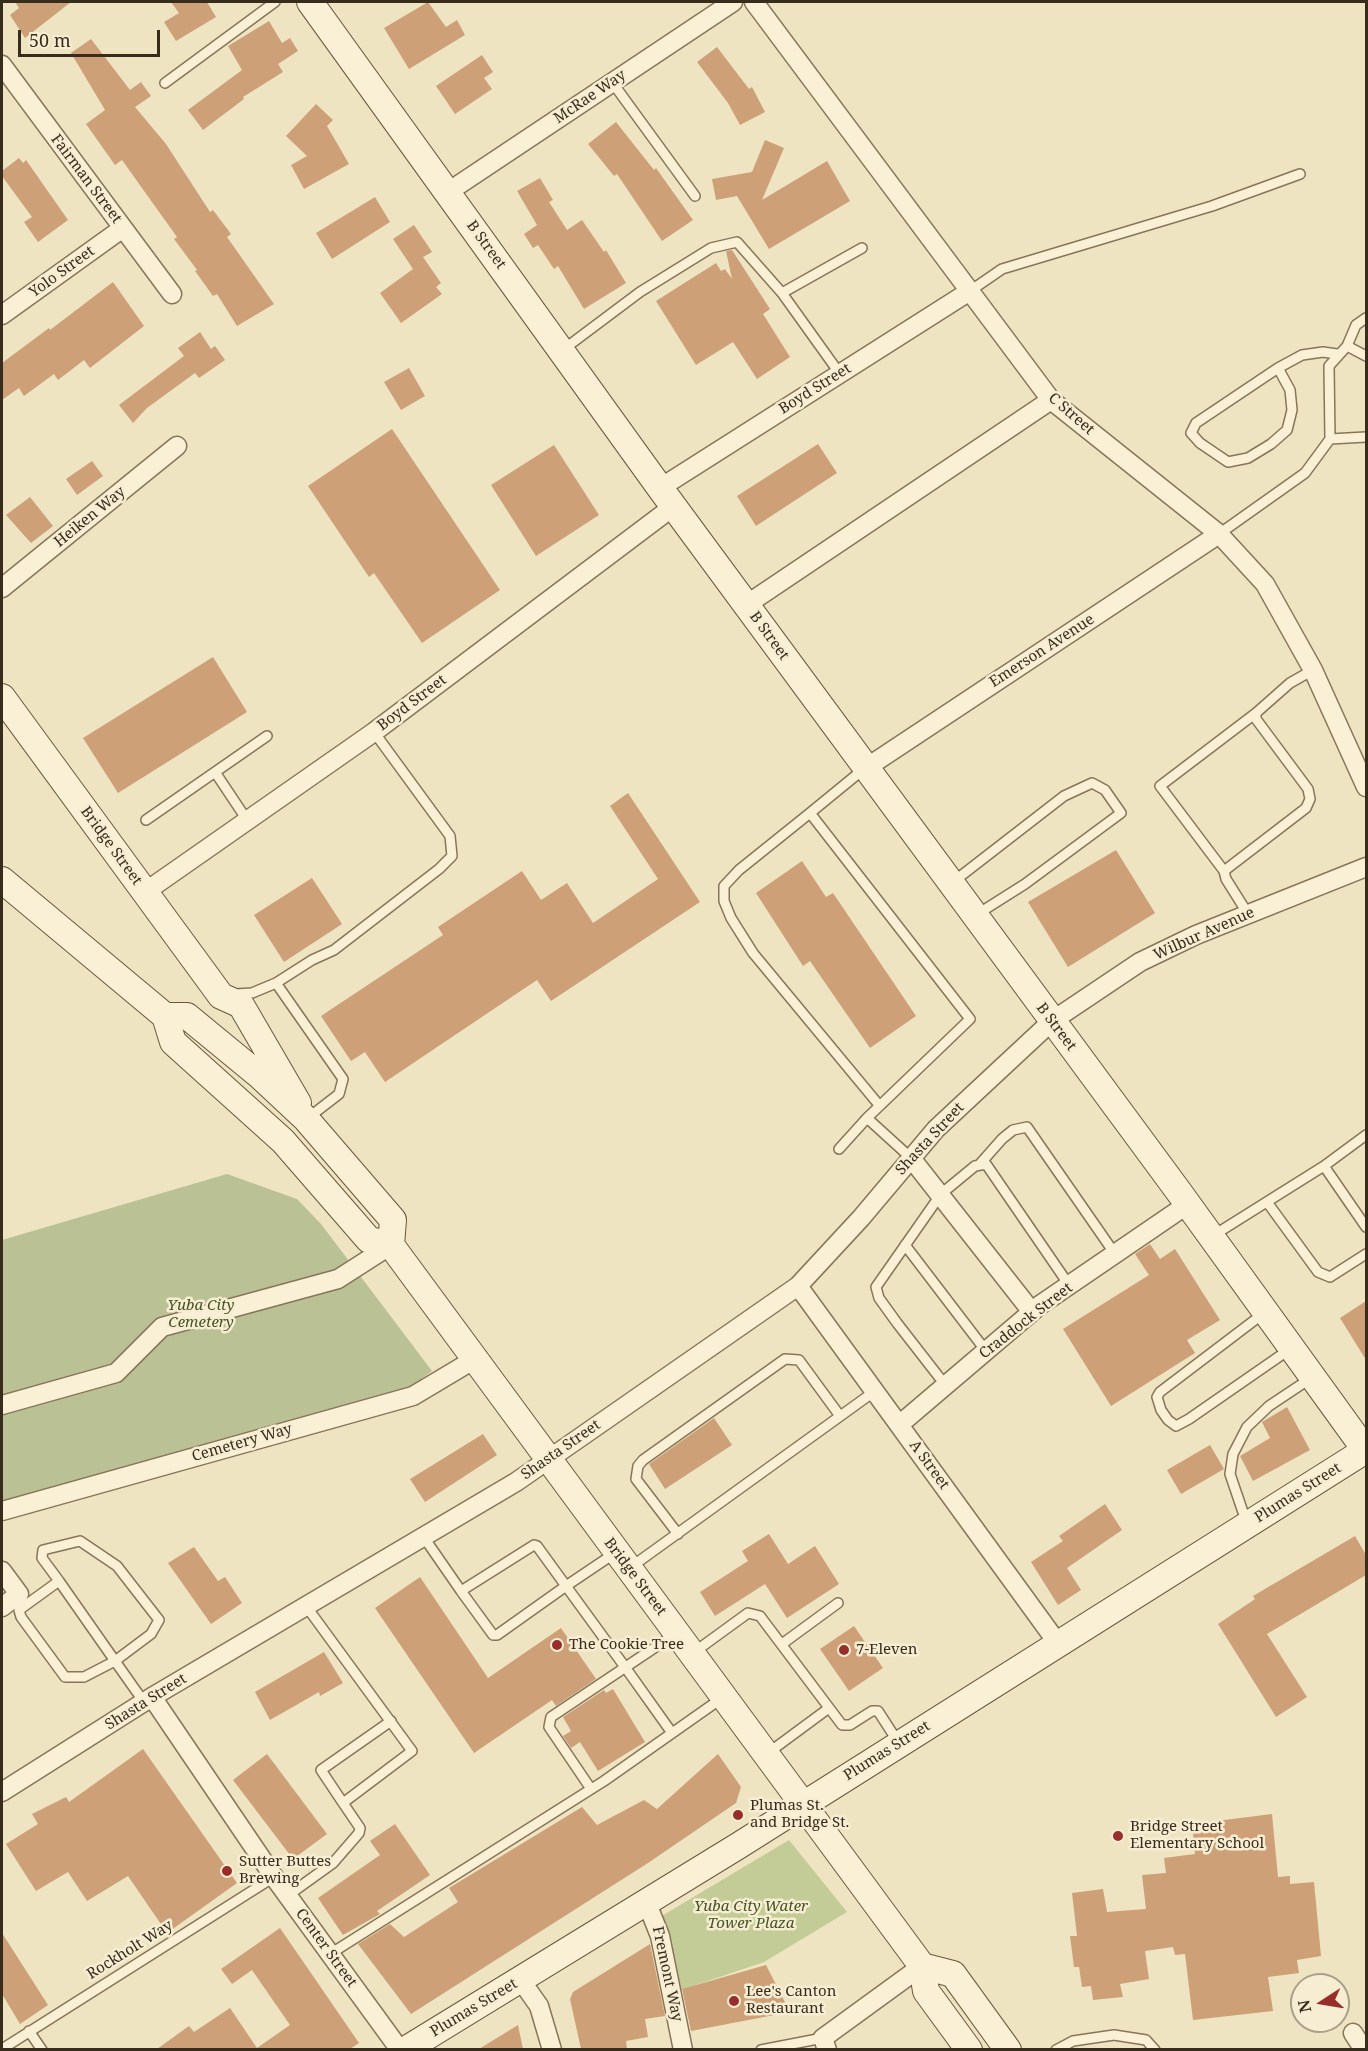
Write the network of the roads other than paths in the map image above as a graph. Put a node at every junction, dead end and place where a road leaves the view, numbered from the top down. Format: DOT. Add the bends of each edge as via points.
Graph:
graph roads {
  1 [pos="275,2"];
  2 [pos="310,2"];
  3 [pos="733,2"];
  4 [pos="756,2"];
  5 [pos="2,65"];
  6 [pos="612,82"];
  7 [pos="165,83"];
  8 [pos="1300,174"];
  9 [pos="448,192"];
  10 [pos="695,196"];
  11 [pos="123,228"];
  12 [pos="862,248"];
  13 [pos="970,291"];
  14 [pos="782,293"];
  15 [pos="172,294"];
  16 [pos="2,315"];
  17 [pos="1366,318"];
  18 [pos="1347,346"];
  19 [pos="562,351"];
  20 [pos="1338,354"];
  21 [pos="1366,356"];
  22 [pos="1278,368"];
  23 [pos="840,374"];
  24 [pos="1052,400"];
  25 [pos="1366,437"];
  26 [pos="1330,439"];
  27 [pos="177,446"];
  28 [pos="667,497"];
  29 [pos="1219,534"];
  30 [pos="2,588"];
  31 [pos="746,605"];
  32 [pos="1313,670"];
  33 [pos="2,697"];
  34 [pos="1256,713"];
  35 [pos="374,732"];
  36 [pos="267,736"];
  37 [pos="866,768"];
  38 [pos="215,772"];
  39 [pos="1366,787"];
  40 [pos="810,813"];
  41 [pos="146,820"];
  42 [pos="247,820"];
  43 [pos="1366,867"];
  44 [pos="1224,871"];
  45 [pos="2,880"];
  46 [pos="952,883"];
  47 [pos="145,891"];
  48 [pos="1248,914"];
  49 [pos="974,917"];
  50 [pos="276,983"];
  51 [pos="221,996"];
  52 [pos="165,1017"];
  53 [pos="1052,1021"];
  54 [pos="879,1105"];
  55 [pos="867,1118"];
  56 [pos="306,1119"];
  57 [pos="1366,1135"];
  58 [pos="839,1149"];
  59 [pos="911,1158"];
  60 [pos="979,1165"];
  61 [pos="1324,1166"];
  62 [pos="940,1194"];
  63 [pos="1267,1202"];
  64 [pos="1188,1204"];
  65 [pos="1366,1227"];
  66 [pos="1212,1236"];
  67 [pos="391,1245"];
  68 [pos="905,1245"];
  69 [pos="1115,1254"];
  70 [pos="1366,1254"];
  71 [pos="1069,1285"];
  72 [pos="798,1286"];
  73 [pos="1032,1312"];
  74 [pos="1266,1312"];
  75 [pos="1292,1348"];
  76 [pos="986,1352"];
  77 [pos="475,1359"];
  78 [pos="1313,1376"];
  79 [pos="946,1386"];
  80 [pos="875,1391"];
  81 [pos="2,1405"];
  82 [pos="840,1416"];
  83 [pos="899,1425"];
  84 [pos="1366,1450"];
  85 [pos="548,1459"];
  86 [pos="2,1510"];
  87 [pos="1247,1525"];
  88 [pos="678,1534"];
  89 [pos="423,1536"];
  90 [pos="623,1560"];
  91 [pos="2,1571"];
  92 [pos="58,1581"];
  93 [pos="566,1586"];
  94 [pos="461,1591"];
  95 [pos="838,1603"];
  96 [pos="306,1606"];
  97 [pos="2,1607"];
  98 [pos="677,1633"];
  99 [pos="782,1644"];
  100 [pos="1059,1645"];
  101 [pos="692,1654"];
  102 [pos="115,1661"];
  103 [pos="625,1667"];
  104 [pos="724,1696"];
  105 [pos="148,1700"];
  106 [pos="829,1708"];
  107 [pos="391,1721"];
  108 [pos="672,1733"];
  109 [pos="899,1744"];
  110 [pos="767,1754"];
  111 [pos="5,1784"];
  112 [pos="591,1789"];
  113 [pos="343,1803"];
  114 [pos="804,1804"];
  115 [pos="274,1877"];
  116 [pos="287,1896"];
  117 [pos="646,1901"];
  118 [pos="330,1954"];
  119 [pos="922,1966"];
  120 [pos="520,1979"];
  121 [pos="29,2031"];
  122 [pos="1353,2033"];
  123 [pos="825,2044"];
  124 [pos="2,2049"];
  125 [pos="42,2049"];
  126 [pos="400,2049"];
  127 [pos="405,2049"];
  128 [pos="552,2049"];
  129 [pos="683,2049"];
  130 [pos="761,2049"];
  131 [pos="969,2049"];
  132 [pos="1008,2049"];
  133 [pos="1056,2049"];
  134 [pos="1155,2049"];
  135 [pos="1364,2049"];
  1 -- 7 [label="lane"];
  2 -- 9 [label="street, B Street"];
  3 -- 6 [label="street, McRae Way"];
  4 -- 13 [label="street, C Street"];
  5 -- 11 [label="street, Fairman Street"];
  6 -- 9 [label="street, McRae Way"];
  6 -- 10 [label="lane"];
  8 -- 13 [label="lane" via="1212,206 1002,269"];
  9 -- 19 [label="street, B Street"];
  11 -- 15 [label="street, Fairman Street"];
  11 -- 16 [label="street, Yolo Street"];
  12 -- 14 [label="lane"];
  13 -- 23 [label="street, Boyd Street"];
  13 -- 24 [label="street, C Street"];
  14 -- 19 [label="lane" via="737,242 711,248 639,292"];
  14 -- 23 [label="lane"];
  17 -- 18 [label="lane" via="1356,325"];
  18 -- 20 [label="lane"];
  18 -- 21 [label="lane"];
  19 -- 28 [label="street, B Street"];
  20 -- 22 [label="lane" via="1302,355"];
  20 -- 26 [label="lane" via="1329,366"];
  22 -- 22 [label="lane" via="1196,423 1191,433 1228,462 1248,458 1271,444 1287,430 1292,410 1290,390"];
  23 -- 28 [label="street, Boyd Street"];
  24 -- 29 [label="street, C Street"];
  24 -- 31 [label="street, B Street"];
  25 -- 26 [label="lane"];
  26 -- 29 [label="lane" via="1305,473"];
  27 -- 30 [label="street, Heiken Way"];
  28 -- 31 [label="street, B Street"];
  28 -- 35 [label="street, Boyd Street"];
  29 -- 32 [label="street, C Street" via="1265,584"];
  29 -- 37 [label="street, Emerson Avenue"];
  31 -- 37 [label="street, B Street"];
  32 -- 34 [label="lane" via="1290,683"];
  32 -- 39 [label="street, C Street"];
  33 -- 47 [label="street, Bridge Street"];
  34 -- 44 [label="lane" via="1256,719 1308,789 1310,799 1306,808"];
  34 -- 44 [label="lane" via="1160,786"];
  35 -- 42 [label="street, Boyd Street"];
  35 -- 50 [label="lane" via="450,836 452,856 334,950"];
  36 -- 38 [label="lane"];
  37 -- 40 [label="lane"];
  37 -- 46 [label="street, B Street"];
  38 -- 41 [label="lane"];
  38 -- 42 [label="lane"];
  40 -- 54 [label="lane" via="724,885 724,901 753,953"];
  40 -- 54 [label="lane" via="970,1019"];
  42 -- 47 [label="street, Boyd Street"];
  43 -- 48 [label="street, Wilbur Avenue"];
  44 -- 48 [label="lane"];
  45 -- 52 [label="street"];
  46 -- 49 [label="street, B Street"];
  46 -- 49 [label="lane" via="1064,796 1092,783 1105,790 1121,813"];
  47 -- 51 [label="street, Bridge Street"];
  48 -- 53 [label="street, Wilbur Avenue" via="1140,962"];
  49 -- 53 [label="street, B Street"];
  50 -- 51 [label="lane" via="252,993"];
  50 -- 56 [label="lane" via="343,1079 339,1094"];
  51 -- 56 [label="street" via="241,1005"];
  52 -- 56 [label="street" via="188,1016"];
  52 -- 67 [label="street" via="173,1042 283,1141 369,1240"];
  53 -- 59 [label="street, Shasta Street" via="936,1129"];
  53 -- 64 [label="street, B Street"];
  54 -- 55 [label="lane"];
  55 -- 58 [label="lane"];
  55 -- 59 [label="lane"];
  56 -- 67 [label="street" via="393,1220"];
  57 -- 61 [label="lane"];
  59 -- 62 [label="street"];
  59 -- 72 [label="street, Shasta Street"];
  60 -- 62 [label="lane"];
  60 -- 69 [label="lane" via="1008,1135 1028,1127"];
  60 -- 71 [label="lane" via="986,1164"];
  61 -- 63 [label="lane"];
  61 -- 65 [label="lane"];
  62 -- 68 [label="lane"];
  62 -- 73 [label="street"];
  63 -- 66 [label="lane"];
  63 -- 70 [label="lane" via="1318,1272 1329,1277"];
  64 -- 66 [label="street, B Street"];
  64 -- 69 [label="street, Craddock Street"];
  66 -- 74 [label="street, B Street"];
  67 -- 77 [label="street, Bridge Street"];
  67 -- 81 [label="street" via="338,1279 162,1327 116,1373"];
  68 -- 76 [label="lane"];
  68 -- 79 [label="lane" via="876,1287 879,1298"];
  69 -- 71 [label="street, Craddock Street"];
  71 -- 73 [label="street, Craddock Street"];
  72 -- 80 [label="street, A Street"];
  72 -- 85 [label="street, Shasta Street"];
  73 -- 76 [label="street, Craddock Street"];
  74 -- 75 [label="street, B Street"];
  74 -- 75 [label="lane" via="1160,1392 1157,1397 1167,1420 1176,1426 1189,1419"];
  75 -- 78 [label="street, B Street"];
  76 -- 79 [label="street, Craddock Street"];
  77 -- 85 [label="street, Bridge Street"];
  77 -- 86 [label="street, Cemetery Way" via="413,1396"];
  78 -- 84 [label="street, B Street"];
  78 -- 87 [label="lane" via="1269,1406 1247,1427 1233,1454 1230,1474"];
  79 -- 83 [label="street, Craddock Street"];
  80 -- 82 [label="lane"];
  80 -- 83 [label="street, A Street"];
  82 -- 88 [label="lane"];
  82 -- 88 [label="lane" via="799,1360 785,1359 643,1460 636,1479"];
  83 -- 100 [label="street, A Street"];
  84 -- 87 [label="street, Plumas Street"];
  85 -- 89 [label="street, Shasta Street"];
  85 -- 90 [label="street, Bridge Street"];
  87 -- 100 [label="street, Plumas Street"];
  88 -- 90 [label="lane"];
  89 -- 94 [label="lane"];
  89 -- 96 [label="street, Shasta Street"];
  90 -- 93 [label="lane"];
  90 -- 98 [label="street, Bridge Street"];
  91 -- 97 [label="street" via="19,1594"];
  92 -- 102 [label="lane"];
  92 -- 102 [label="lane" via="18,1610 21,1617 65,1677 84,1677"];
  92 -- 102 [label="lane" via="42,1558 43,1550 80,1541 117,1566 159,1620 151,1634"];
  93 -- 94 [label="lane" via="534,1545"];
  93 -- 94 [label="lane" via="497,1635 493,1635"];
  93 -- 103 [label="lane"];
  95 -- 99 [label="lane"];
  96 -- 105 [label="street, Shasta Street"];
  96 -- 107 [label="lane"];
  98 -- 101 [label="street, Bridge Street"];
  98 -- 103 [label="lane"];
  99 -- 101 [label="lane" via="760,1616 748,1613"];
  99 -- 106 [label="lane"];
  100 -- 109 [label="street, Plumas Street"];
  101 -- 104 [label="street, Bridge Street"];
  102 -- 105 [label="lane"];
  103 -- 108 [label="lane"];
  103 -- 112 [label="lane" via="551,1717 549,1727"];
  104 -- 108 [label="lane"];
  104 -- 110 [label="street, Bridge Street"];
  105 -- 111 [label="street, Shasta Street"];
  105 -- 115 [label="street, Center Street"];
  106 -- 109 [label="lane" via="842,1725 878,1711"];
  106 -- 110 [label="lane"];
  107 -- 113 [label="lane" via="412,1751"];
  107 -- 113 [label="lane" via="321,1770"];
  108 -- 112 [label="lane"];
  109 -- 114 [label="street, Plumas Street"];
  110 -- 114 [label="street, Bridge Street"];
  112 -- 118 [label="lane"];
  113 -- 116 [label="lane" via="360,1828 359,1833 333,1863"];
  114 -- 117 [label="street, Plumas Street"];
  114 -- 119 [label="street, Bridge Street"];
  115 -- 116 [label="street, Center Street"];
  115 -- 121 [label="lane, Rockholt Way"];
  116 -- 118 [label="street, Center Street"];
  117 -- 120 [label="street, Plumas Street"];
  117 -- 129 [label="street, Fremont Way" via="660,1936"];
  118 -- 126 [label="street, Center Street"];
  119 -- 123 [label="street"];
  119 -- 131 [label="street, Bridge Street" via="926,1991"];
  119 -- 132 [label="street" via="953,1974"];
  120 -- 127 [label="street, Plumas Street"];
  120 -- 128 [label="street" via="538,2006"];
  121 -- 124 [label="lane, Rockholt Way"];
  121 -- 125 [label="lane"];
  122 -- 135 [label="street"];
  123 -- 130 [label="lane"];
  133 -- 134 [label="lane" via="1073,2041 1114,2035 1146,2040"];
}
